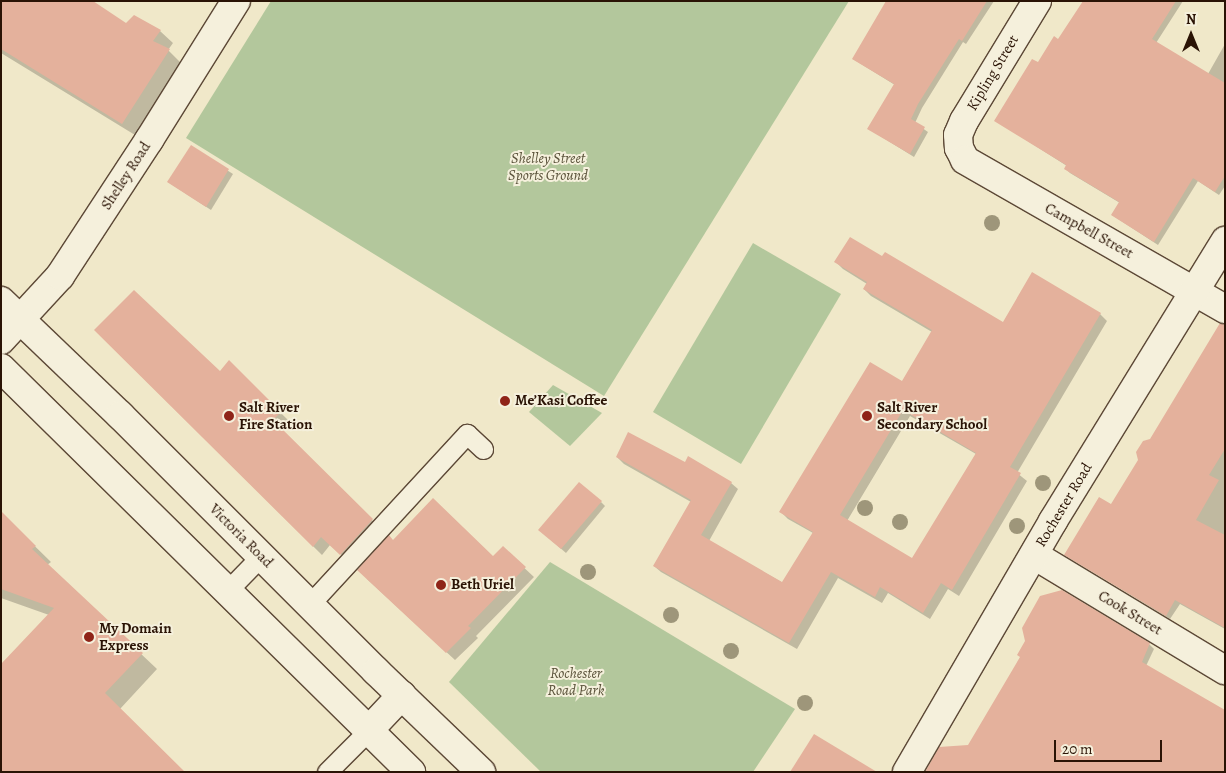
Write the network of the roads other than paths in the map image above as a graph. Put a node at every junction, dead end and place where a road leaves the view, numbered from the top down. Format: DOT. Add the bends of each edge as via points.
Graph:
graph roads {
  1 [pos="236,1"];
  2 [pos="1037,1"];
  3 [pos="959,148"];
  4 [pos="1225,241"];
  5 [pos="1194,290"];
  6 [pos="1225,309"];
  7 [pos="11,310"];
  8 [pos="1,340"];
  9 [pos="1,368"];
  10 [pos="483,449"];
  11 [pos="1034,555"];
  12 [pos="261,556"];
  13 [pos="228,591"];
  14 [pos="309,605"];
  15 [pos="1225,670"];
  16 [pos="402,696"];
  17 [pos="369,730"];
  18 [pos="327,772"];
  19 [pos="411,772"];
  20 [pos="481,772"];
  21 [pos="907,772"];
  1 -- 7 [label="street, Shelley Road" via="60,276"];
  2 -- 3 [label="street, Kipling Street" via="964,121 958,135"];
  3 -- 5 [label="street, Campbell Street" via="965,160 976,168"];
  4 -- 5 [label="street, Rochester Road"];
  5 -- 6 [label="street, Campbell Street"];
  5 -- 11 [label="street, Rochester Road"];
  7 -- 8 [label="street, Shelley Road"];
  7 -- 12 [label="street, Victoria Road"];
  9 -- 13 [label="street"];
  10 -- 14 [label="lane" via="467,434"];
  11 -- 15 [label="street, Cook Street"];
  11 -- 21 [label="street, Rochester Road"];
  12 -- 13 [label="lane"];
  12 -- 14 [label="street, Victoria Road"];
  13 -- 17 [label="street"];
  14 -- 16 [label="street, Victoria Road"];
  16 -- 17 [label="street"];
  16 -- 20 [label="street, Victoria Road"];
  17 -- 18 [label="lane"];
  17 -- 19 [label="street"];
}
